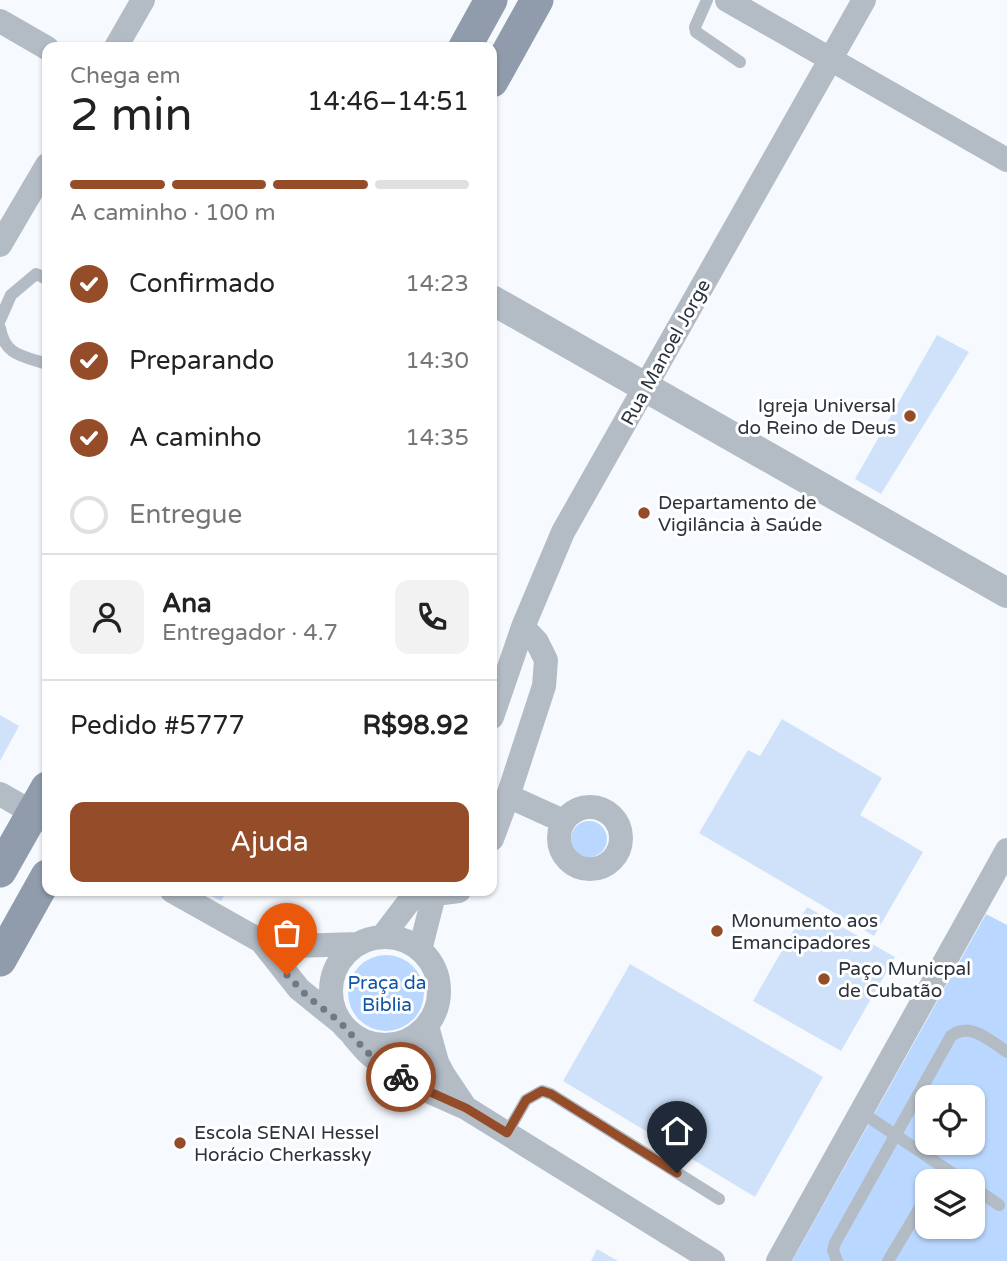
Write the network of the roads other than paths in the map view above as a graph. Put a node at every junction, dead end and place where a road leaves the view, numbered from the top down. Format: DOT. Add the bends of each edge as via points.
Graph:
graph roads {
  1 [pos="143,0"];
  2 [pos="491,0"];
  3 [pos="537,0"];
  4 [pos="707,0"];
  5 [pos="727,0"];
  6 [pos="864,0"];
  7 [pos="0,21"];
  8 [pos="119,42"];
  9 [pos="468,42"];
  10 [pos="42,45"];
  11 [pos="830,59"];
  12 [pos="740,62"];
  13 [pos="497,72"];
  14 [pos="1007,160"];
  15 [pos="42,174"];
  16 [pos="0,245"];
  17 [pos="42,276"];
  18 [pos="497,303"];
  19 [pos="0,320"];
  20 [pos="0,328"];
  21 [pos="42,362"];
  22 [pos="645,387"];
  23 [pos="1007,593"];
  24 [pos="523,627"];
  25 [pos="497,702"];
  26 [pos="0,794"];
  27 [pos="508,796"];
  28 [pos="42,807"];
  29 [pos="42,808"];
  30 [pos="563,821"];
  31 [pos="497,826"];
  32 [pos="1007,850"];
  33 [pos="0,871"];
  34 [pos="42,885"];
  35 [pos="181,896"];
  36 [pos="422,896"];
  37 [pos="426,896"];
  38 [pos="382,937"];
  39 [pos="261,941"];
  40 [pos="358,944"];
  41 [pos="419,950"];
  42 [pos="0,960"];
  43 [pos="427,1026"];
  44 [pos="347,1029"];
  45 [pos="1007,1052"];
  46 [pos="466,1108"];
  47 [pos="861,1112"];
  48 [pos="507,1133"];
  49 [pos="895,1136"];
  50 [pos="943,1167"];
  51 [pos="946,1169"];
  52 [pos="985,1195"];
  53 [pos="719,1199"];
  54 [pos="999,1205"];
  55 [pos="915,1216"];
  56 [pos="713,1261"];
  57 [pos="778,1261"];
  58 [pos="837,1261"];
  59 [pos="888,1261"];
  1 -- 8 [label="street"];
  2 -- 9 [label="main road"];
  3 -- 13 [label="main road"];
  4 -- 12 [label="lane" via="696,32"];
  5 -- 11 [label="street"];
  6 -- 11 [label="street, Rua Manoel Jorge"];
  7 -- 10 [label="street"];
  11 -- 14 [label="street"];
  11 -- 22 [label="street, Rua Manoel Jorge"];
  15 -- 16 [label="street"];
  17 -- 19 [label="lane" via="36,274 11,295"];
  18 -- 22 [label="street"];
  20 -- 21 [label="lane" via="2,340 14,353"];
  22 -- 23 [label="street"];
  22 -- 24 [label="street, Rua Manoel Jorge" via="564,532"];
  24 -- 25 [label="street, Rua Manoel Jorge"];
  24 -- 27 [label="street" via="546,660 544,686"];
  26 -- 28 [label="street"];
  27 -- 30 [label="street"];
  27 -- 31 [label="street"];
  29 -- 33 [label="main road"];
  32 -- 47 [label="street"];
  34 -- 42 [label="main road"];
  35 -- 39 [label="street"];
  36 -- 38 [label="street"];
  37 -- 41 [label="street"];
  38 -- 40 [label="street"];
  38 -- 41 [label="street" via="408,942"];
  39 -- 40 [label="street" via="292,946"];
  39 -- 44 [label="street" via="299,989"];
  40 -- 44 [label="street" via="339,961 330,986 334,1011"];
  41 -- 43 [label="street" via="435,970 439,986 438,1003"];
  43 -- 44 [label="street" via="400,1044 384,1046 368,1043"];
  43 -- 46 [label="street" via="437,1062"];
  44 -- 46 [label="street" via="383,1066"];
  45 -- 49 [label="lane" via="974,1031 958,1030 951,1035"];
  46 -- 48 [label="street"];
  47 -- 49 [label="lane"];
  47 -- 57 [label="street"];
  48 -- 53 [label="lane" via="526,1100 542,1091"];
  48 -- 56 [label="street"];
  49 -- 50 [label="lane"];
  49 -- 58 [label="lane" via="835,1243"];
  50 -- 51 [label="lane"];
  52 -- 54 [label="lane"];
  55 -- 59 [label="lane"];
}
